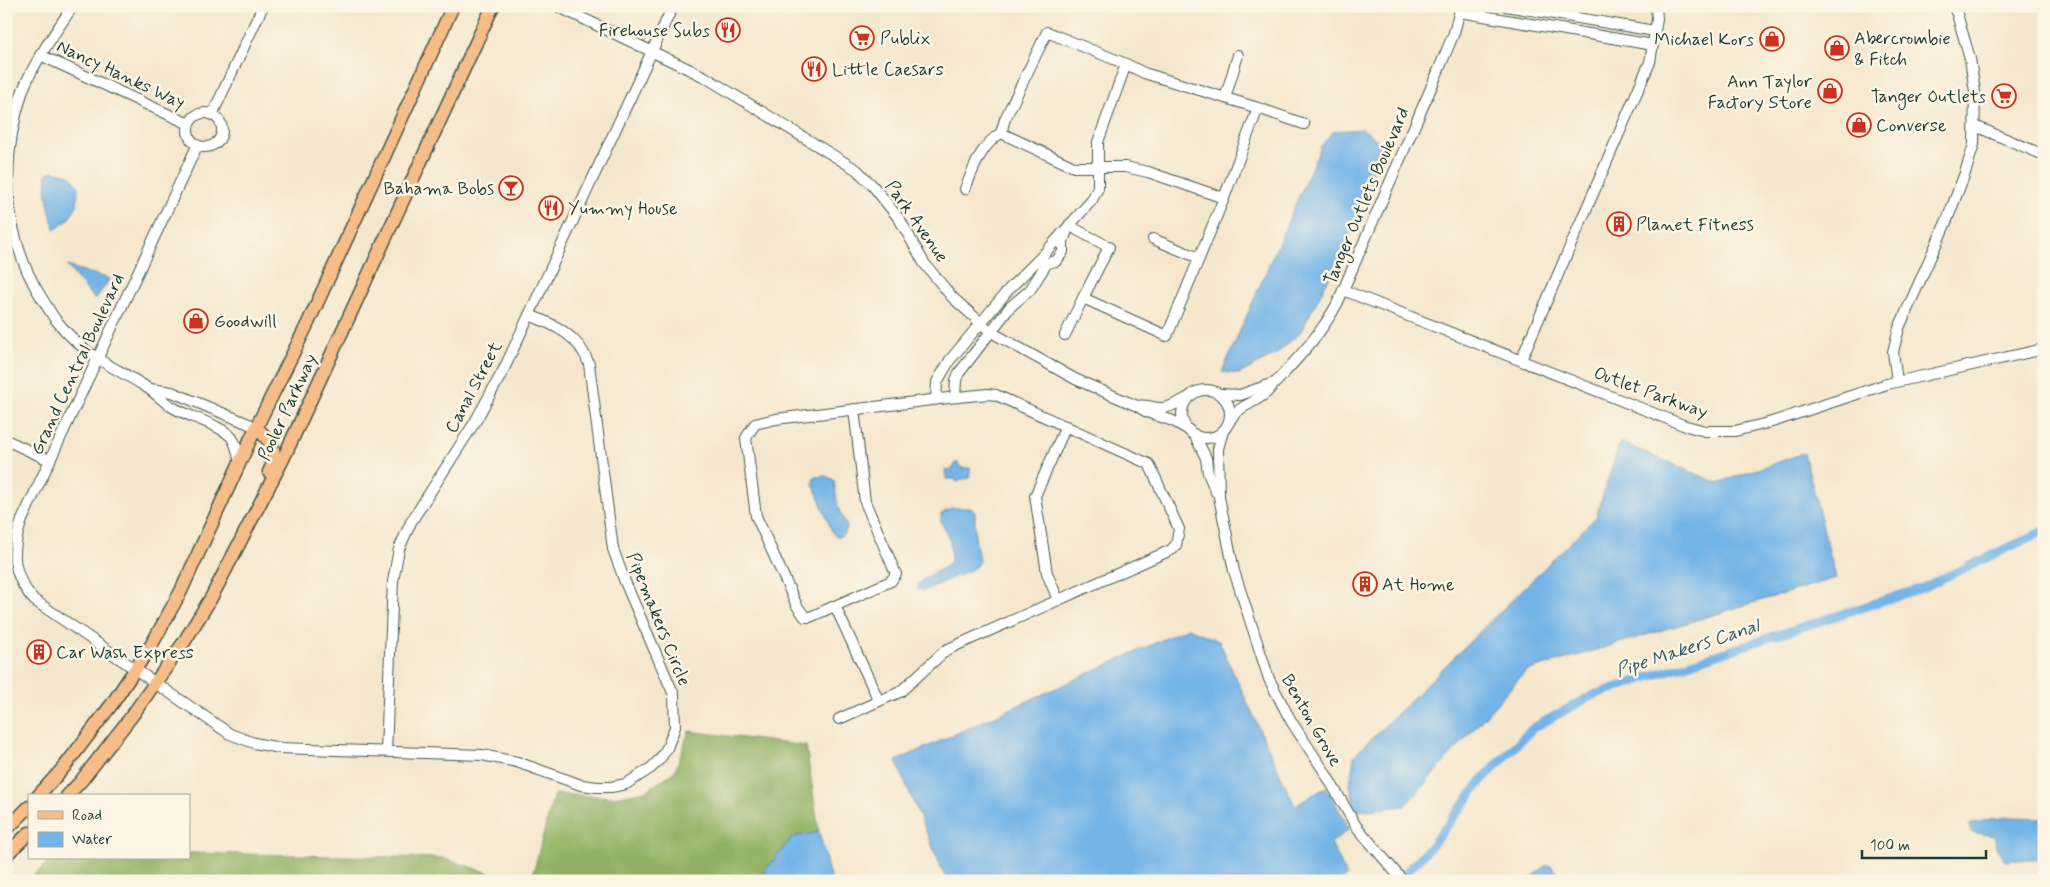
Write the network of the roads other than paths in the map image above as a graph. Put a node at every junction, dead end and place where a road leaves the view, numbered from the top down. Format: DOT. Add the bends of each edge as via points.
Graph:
graph roads {
  1 [pos="73,6"];
  2 [pos="263,6"];
  3 [pos="453,6"];
  4 [pos="493,6"];
  5 [pos="557,6"];
  6 [pos="674,6"];
  7 [pos="1506,6"];
  8 [pos="1656,6"];
  9 [pos="1953,6"];
  10 [pos="1461,9"];
  11 [pos="1655,31"];
  12 [pos="1653,45"];
  13 [pos="652,52"];
  14 [pos="40,55"];
  15 [pos="1238,55"];
  16 [pos="1126,64"];
  17 [pos="1225,98"];
  18 [pos="1258,108"];
  19 [pos="212,115"];
  20 [pos="189,124"];
  21 [pos="1304,124"];
  22 [pos="1975,126"];
  23 [pos="1000,133"];
  24 [pos="196,146"];
  25 [pos="2044,155"];
  26 [pos="6,159"];
  27 [pos="1098,166"];
  28 [pos="965,189"];
  29 [pos="1224,198"];
  30 [pos="1069,225"];
  31 [pos="1153,239"];
  32 [pos="1199,258"];
  33 [pos="1343,290"];
  34 [pos="1083,298"];
  35 [pos="529,315"];
  36 [pos="980,323"];
  37 [pos="991,332"];
  38 [pos="1065,335"];
  39 [pos="2044,349"];
  40 [pos="98,359"];
  41 [pos="1521,360"];
  42 [pos="1897,381"];
  43 [pos="1274,383"];
  44 [pos="149,389"];
  45 [pos="1219,394"];
  46 [pos="1190,396"];
  47 [pos="955,397"];
  48 [pos="936,399"];
  49 [pos="1137,406"];
  50 [pos="854,409"];
  51 [pos="1066,426"];
  52 [pos="256,427"];
  53 [pos="1226,428"];
  54 [pos="1191,432"];
  55 [pos="6,440"];
  56 [pos="49,460"];
  57 [pos="240,464"];
  58 [pos="1218,498"];
  59 [pos="228,565"];
  60 [pos="1058,600"];
  61 [pos="835,606"];
  62 [pos="135,669"];
  63 [pos="155,683"];
  64 [pos="879,701"];
  65 [pos="839,719"];
  66 [pos="386,751"];
  67 [pos="40,794"];
  68 [pos="69,794"];
  69 [pos="28,808"];
  70 [pos="6,830"];
  71 [pos="28,834"];
  72 [pos="6,855"];
  73 [pos="1403,881"];
  1 -- 14 [label="street"];
  2 -- 19 [label="street"];
  3 -- 52 [label="main road, Pooler Parkway" via="308,323"];
  4 -- 59 [label="main road, Pooler Parkway" via="284,457"];
  5 -- 13 [label="street, Park Avenue"];
  6 -- 13 [label="street, Canal Street"];
  7 -- 11 [label="street"];
  8 -- 11 [label="street"];
  9 -- 22 [label="street" via="1970,59 1975,92"];
  10 -- 12 [label="street"];
  10 -- 33 [label="street, Tanger Outlets Boulevard" via="1434,81"];
  11 -- 12 [label="street"];
  12 -- 41 [label="street" via="1650,62"];
  13 -- 35 [label="street, Canal Street"];
  13 -- 36 [label="street, Park Avenue" via="705,77 857,170 900,220 924,263 952,297"];
  14 -- 20 [label="street, Nancy Hanks Way"];
  14 -- 26 [label="street" via="23,88 12,121"];
  15 -- 17 [label="street"];
  16 -- 17 [label="street" via="1144,73"];
  16 -- 23 [label="street" via="1046,32"];
  16 -- 27 [label="street" via="1098,142"];
  17 -- 18 [label="street"];
  18 -- 21 [label="street"];
  18 -- 29 [label="street"];
  19 -- 20 [label="street" via="201,113"];
  19 -- 24 [label="street" via="222,127 221,138 213,146"];
  20 -- 24 [label="street" via="189,138"];
  22 -- 25 [label="street"];
  22 -- 42 [label="street" via="1974,144 1965,173 1899,328 1893,352"];
  23 -- 27 [label="street" via="1074,167"];
  23 -- 28 [label="street" via="980,154"];
  24 -- 40 [label="street, Grand Central Boulevard"];
  26 -- 40 [label="street" via="9,218 19,254 32,283 55,319"];
  27 -- 29 [label="street" via="1148,172"];
  27 -- 30 [label="street" via="1098,188 1092,200"];
  29 -- 32 [label="street"];
  30 -- 34 [label="street" via="1109,247"];
  30 -- 36 [label="street"];
  30 -- 37 [label="street" via="1063,252 1056,261 1047,263 1030,290 1010,307"];
  31 -- 32 [label="street"];
  32 -- 34 [label="street" via="1167,336"];
  33 -- 41 [label="street, Outlet Parkway"];
  33 -- 43 [label="street, Tanger Outlets Boulevard" via="1327,323 1313,342"];
  34 -- 38 [label="street"];
  35 -- 66 [label="street, Canal Street" via="475,422 411,522 399,549 394,581"];
  35 -- 66 [label="street, Pipemakers Circle" via="566,332 585,354 594,396 613,549 670,683 676,707 675,727 667,748 651,768 626,784 611,787 581,785 501,758"];
  36 -- 37 [label="street, Park Avenue"];
  36 -- 48 [label="street" via="942,371 937,382"];
  37 -- 47 [label="street" via="959,373"];
  37 -- 49 [label="street, Park Avenue" via="1075,379"];
  39 -- 42 [label="street, Outlet Parkway"];
  40 -- 44 [label="street"];
  40 -- 56 [label="street, Grand Central Boulevard"];
  41 -- 42 [label="street, Outlet Parkway" via="1705,431 1735,431 1772,422"];
  43 -- 45 [label="street" via="1240,395"];
  43 -- 53 [label="street, Tanger Outlets Boulevard" via="1267,392 1233,414"];
  44 -- 52 [label="street" via="172,392"];
  44 -- 57 [label="street" via="171,406 224,430 233,439"];
  45 -- 46 [label="street" via="1207,390"];
  45 -- 53 [label="street" via="1229,406"];
  46 -- 49 [label="street, Park Avenue" via="1161,408 1146,404"];
  46 -- 54 [label="street" via="1182,413"];
  47 -- 48 [label="street"];
  47 -- 51 [label="street" via="996,395"];
  48 -- 50 [label="street"];
  49 -- 54 [label="street, Park Avenue"];
  50 -- 61 [label="street" via="865,502 896,574 891,581"];
  50 -- 61 [label="street" via="762,421 755,424 746,438 756,516 797,606 805,617 810,618"];
  51 -- 60 [label="street" via="1035,496 1047,573"];
  51 -- 60 [label="street" via="1149,464 1179,535 1171,550"];
  52 -- 57 [label="main road, Pooler Parkway"];
  52 -- 59 [label="main road" via="269,440 275,460 228,553"];
  53 -- 54 [label="street" via="1206,438"];
  53 -- 58 [label="street, Benton Grove" via="1218,450"];
  54 -- 58 [label="street, Benton Grove" via="1206,458 1208,474"];
  55 -- 56 [label="street"];
  56 -- 62 [label="street, Grand Central Boulevard" via="14,541 14,560 23,587 34,600"];
  57 -- 62 [label="main road, Pooler Parkway" via="181,591"];
  58 -- 73 [label="street, Benton Grove" via="1234,571 1269,679 1356,826"];
  59 -- 63 [label="main road, Pooler Parkway" via="211,598"];
  60 -- 64 [label="street" via="946,650 900,692"];
  61 -- 64 [label="street"];
  62 -- 63 [label="street, Grand Central Boulevard"];
  62 -- 67 [label="main road, Pooler Parkway" via="65,766"];
  63 -- 66 [label="street, Pipemakers Circle" via="230,734 254,743 280,748"];
  63 -- 68 [label="main road, Pooler Parkway" via="82,782"];
  64 -- 65 [label="street"];
  69 -- 70 [label="main road"];
  71 -- 72 [label="main road"];
}
